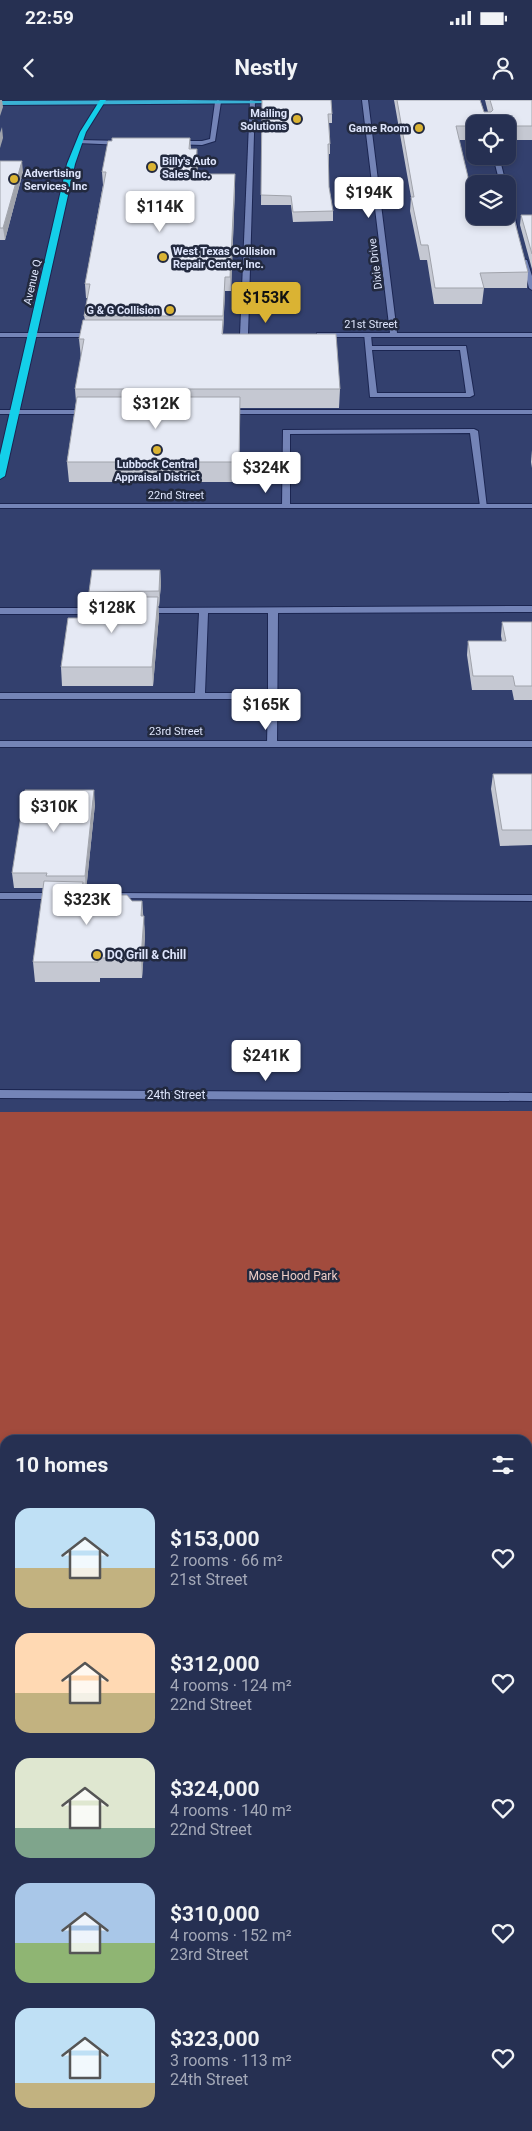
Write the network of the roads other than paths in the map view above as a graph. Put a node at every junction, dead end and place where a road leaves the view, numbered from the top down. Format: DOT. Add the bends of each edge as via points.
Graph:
graph roads {
  1 [pos="365,100"];
  2 [pos="252,101"];
  3 [pos="281,101"];
  4 [pos="30,102"];
  5 [pos="102,102"];
  6 [pos="218,102"];
  7 [pos="0,103"];
  8 [pos="79,142"];
  9 [pos="129,143"];
  10 [pos="168,143"];
  11 [pos="514,225"];
  12 [pos="517,235"];
  13 [pos="522,253"];
  14 [pos="532,288"];
  15 [pos="0,335"];
  16 [pos="532,335"];
  17 [pos="32,336"];
  18 [pos="109,336"];
  19 [pos="235,336"];
  20 [pos="244,336"];
  21 [pos="254,336"];
  22 [pos="310,336"];
  23 [pos="367,336"];
  24 [pos="394,336"];
  25 [pos="369,348"];
  26 [pos="0,412"];
  27 [pos="14,412"];
  28 [pos="98,412"];
  29 [pos="217,412"];
  30 [pos="532,412"];
  31 [pos="0,476"];
  32 [pos="0,506"];
  33 [pos="286,506"];
  34 [pos="484,506"];
  35 [pos="532,506"];
  36 [pos="532,609"];
  37 [pos="204,610"];
  38 [pos="273,610"];
  39 [pos="0,611"];
  40 [pos="117,611"];
  41 [pos="136,611"];
  42 [pos="0,696"];
  43 [pos="200,696"];
  44 [pos="272,696"];
  45 [pos="0,744"];
  46 [pos="272,744"];
  47 [pos="532,744"];
  48 [pos="0,896"];
  49 [pos="69,896"];
  50 [pos="98,896"];
  51 [pos="532,898"];
  52 [pos="0,1094"];
  53 [pos="532,1097"];
  1 -- 24 [label="street, Dixie Drive"];
  2 -- 3 [label="main road"];
  2 -- 6 [label="main road"];
  2 -- 20 [label="street"];
  4 -- 5 [label="main road"];
  4 -- 7 [label="main road"];
  5 -- 6 [label="main road"];
  5 -- 8 [label="highway, Avenue Q"];
  6 -- 10 [label="street" via="213,140"];
  8 -- 9 [label="street"];
  8 -- 17 [label="highway, Avenue Q" via="71,164"];
  11 -- 12 [label="street"];
  13 -- 14 [label="street"];
  15 -- 17 [label="street"];
  16 -- 24 [label="street, 21st Street"];
  17 -- 18 [label="street"];
  17 -- 27 [label="highway, Avenue Q"];
  19 -- 20 [label="street"];
  20 -- 21 [label="street"];
  22 -- 23 [label="street, 21st Street"];
  23 -- 24 [label="street, 21st Street"];
  23 -- 25 [label="street"];
  25 -- 25 [label="street" via="374,396 470,395 463,348"];
  26 -- 27 [label="street"];
  27 -- 28 [label="street"];
  27 -- 31 [label="highway, Avenue Q"];
  29 -- 30 [label="street"];
  32 -- 33 [label="street, 22nd Street"];
  33 -- 34 [label="street, 22nd Street"];
  33 -- 34 [label="street" via="286,432 474,431"];
  34 -- 35 [label="street, 22nd Street"];
  36 -- 38 [label="street"];
  37 -- 38 [label="street"];
  37 -- 41 [label="street"];
  37 -- 43 [label="street"];
  38 -- 44 [label="street"];
  39 -- 40 [label="street"];
  42 -- 43 [label="street"];
  43 -- 44 [label="street"];
  44 -- 46 [label="street"];
  45 -- 46 [label="street, 23rd Street"];
  46 -- 47 [label="street, 23rd Street"];
  48 -- 49 [label="street"];
  50 -- 51 [label="street"];
  52 -- 53 [label="street, 24th Street"];
}
